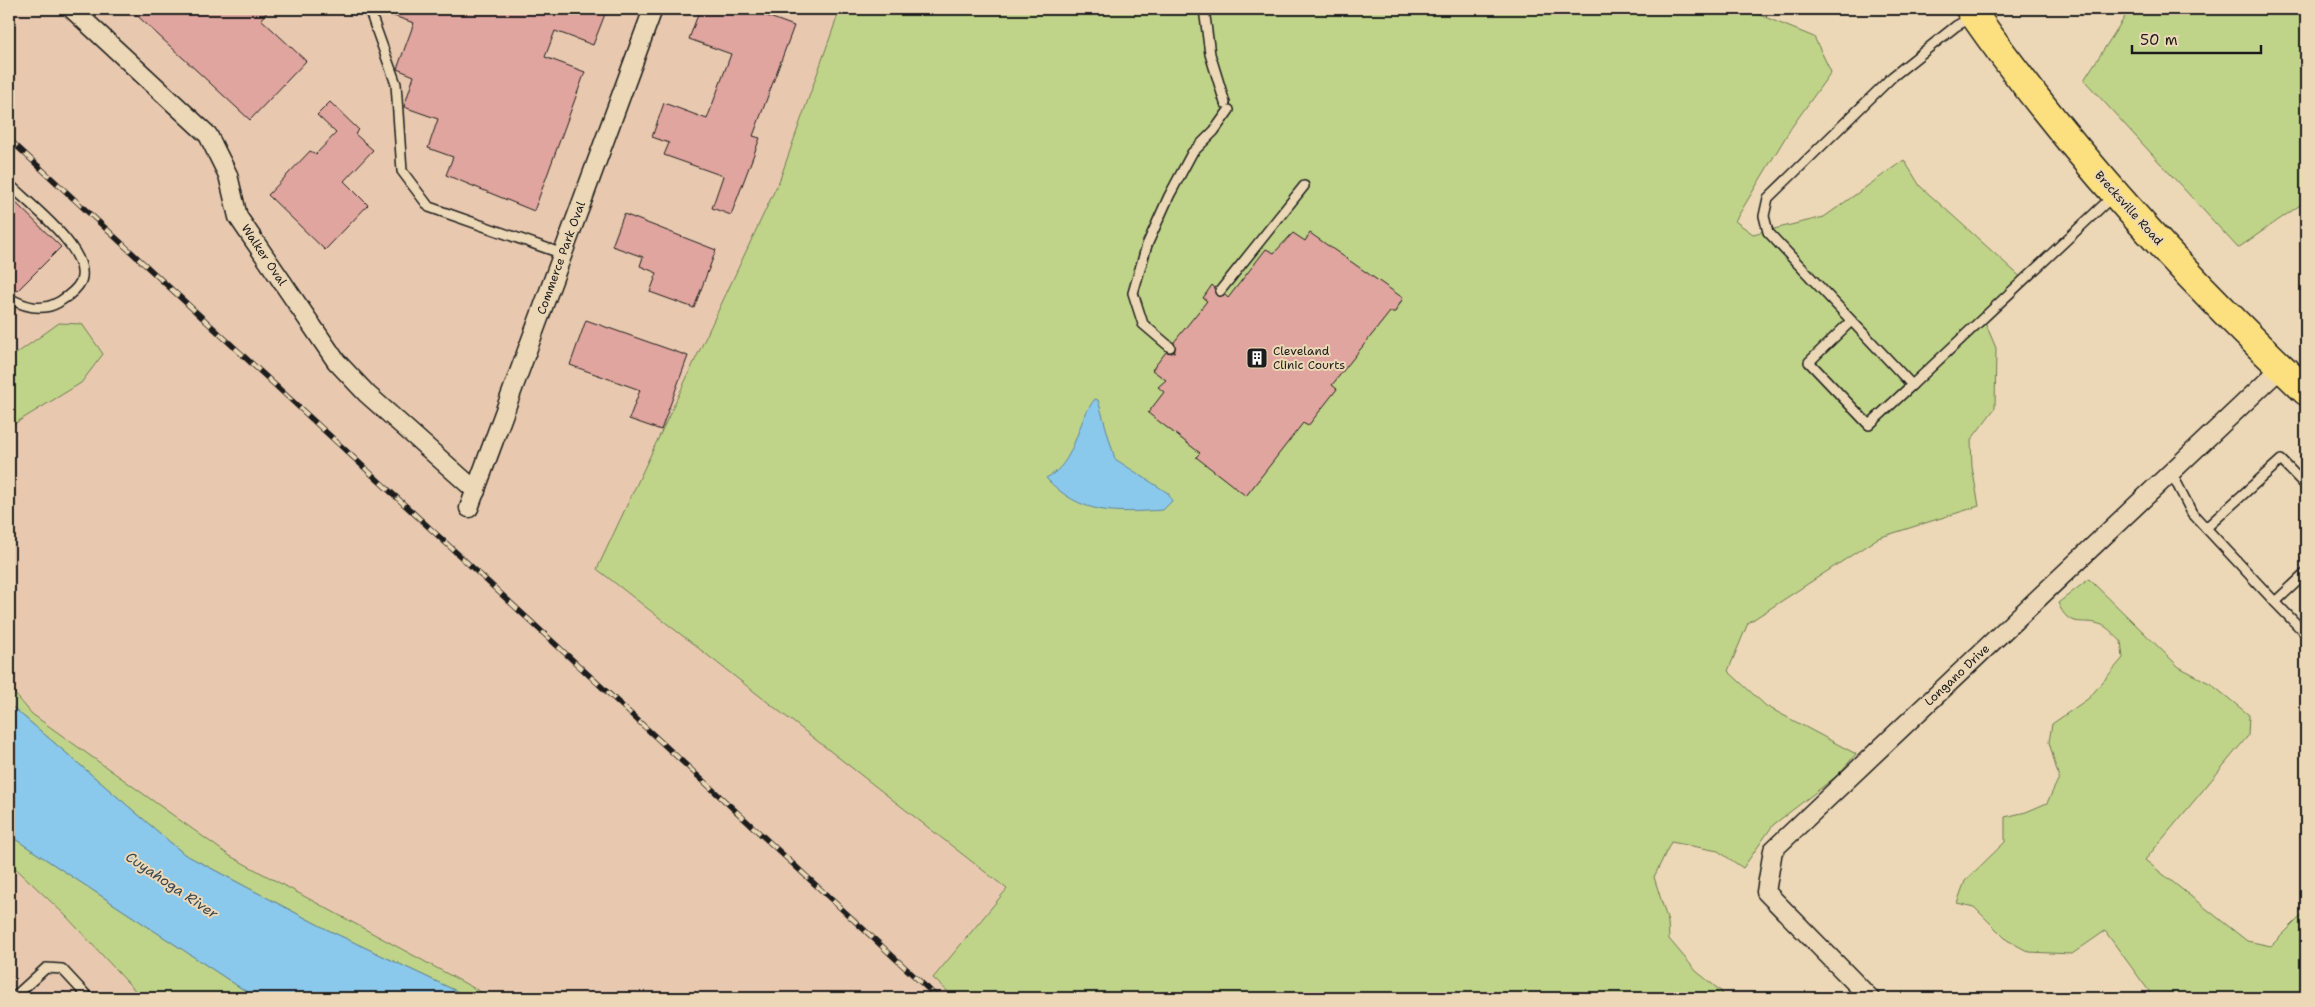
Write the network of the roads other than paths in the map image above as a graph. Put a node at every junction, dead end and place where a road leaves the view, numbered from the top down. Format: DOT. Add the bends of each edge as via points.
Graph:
graph roads {
  1 [pos="72,9"];
  2 [pos="369,9"];
  3 [pos="652,9"];
  4 [pos="1204,9"];
  5 [pos="1973,12"];
  6 [pos="9,184"];
  7 [pos="1304,186"];
  8 [pos="2116,194"];
  9 [pos="563,254"];
  10 [pos="1220,291"];
  11 [pos="9,298"];
  12 [pos="1850,322"];
  13 [pos="1170,347"];
  14 [pos="2281,368"];
  15 [pos="1912,385"];
  16 [pos="2306,391"];
  17 [pos="2171,472"];
  18 [pos="2306,486"];
  19 [pos="476,491"];
  20 [pos="469,508"];
  21 [pos="2206,528"];
  22 [pos="2306,573"];
  23 [pos="2275,602"];
  24 [pos="2306,634"];
  25 [pos="13,998"];
  26 [pos="89,998"];
  27 [pos="1870,998"];
  1 -- 19 [label="street, Walker Oval" via="208,135 228,175 238,217 336,361 367,394"];
  2 -- 9 [label="lane" via="396,84 402,171 416,192 429,207"];
  3 -- 9 [label="street, Commerce Park Oval"];
  4 -- 13 [label="lane" via="1210,54 1227,107 1214,132 1192,153 1169,196 1147,245 1133,293 1143,324"];
  5 -- 8 [label="main road, Brecksville Road" via="2022,80"];
  5 -- 12 [label="lane" via="1892,77 1768,198 1764,216 1768,232"];
  6 -- 11 [label="lane" via="76,252 81,264 81,281 70,295 54,305 39,308 23,306"];
  7 -- 10 [label="lane"];
  8 -- 14 [label="main road, Brecksville Road"];
  8 -- 15 [label="lane"];
  9 -- 19 [label="street, Commerce Park Oval"];
  12 -- 15 [label="lane"];
  12 -- 15 [label="lane" via="1809,362 1869,425"];
  14 -- 16 [label="main road, Brecksville Road"];
  14 -- 17 [label="street, Longano Drive"];
  17 -- 21 [label="lane" via="2192,513"];
  17 -- 27 [label="street, Longano Drive" via="1773,850 1766,892"];
  18 -- 21 [label="lane" via="2281,460"];
  19 -- 20 [label="street, Commerce Park Oval"];
  21 -- 23 [label="lane"];
  22 -- 23 [label="lane"];
  23 -- 24 [label="lane"];
  25 -- 26 [label="lane" via="46,968 62,969"];
}
